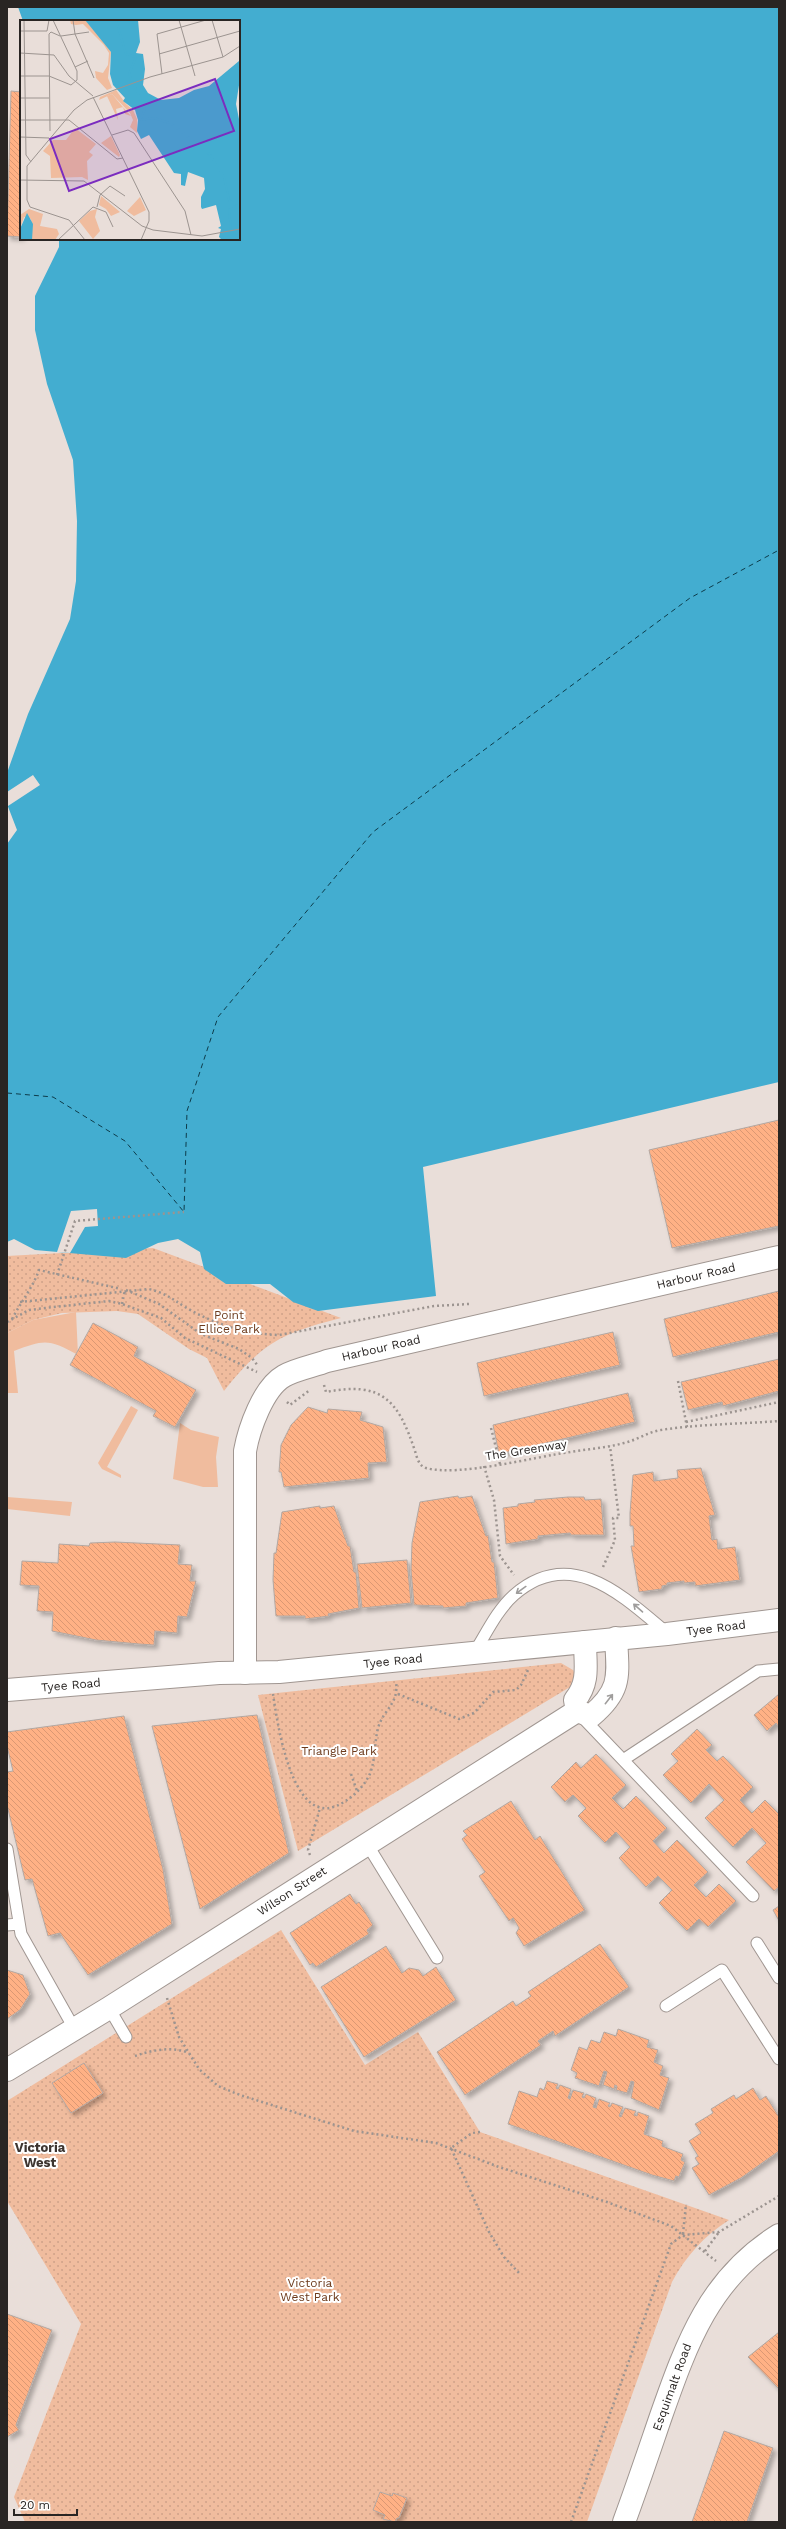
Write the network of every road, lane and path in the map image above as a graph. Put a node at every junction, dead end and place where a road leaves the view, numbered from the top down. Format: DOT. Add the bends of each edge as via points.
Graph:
graph roads {
  1 [pos="184,1212"];
  2 [pos="779,1257"];
  3 [pos="57,1274"];
  4 [pos="125,1290"];
  5 [pos="20,1302"];
  6 [pos="122,1304"];
  7 [pos="470,1304"];
  8 [pos="11,1320"];
  9 [pos="7,1322"];
  10 [pos="258,1366"];
  11 [pos="254,1370"];
  12 [pos="678,1381"];
  13 [pos="779,1402"];
  14 [pos="288,1403"];
  15 [pos="779,1421"];
  16 [pos="686,1422"];
  17 [pos="687,1427"];
  18 [pos="492,1428"];
  19 [pos="610,1446"];
  20 [pos="500,1464"];
  21 [pos="484,1466"];
  22 [pos="597,1581"];
  23 [pos="524,1588"];
  24 [pos="779,1620"];
  25 [pos="668,1634"];
  26 [pos="616,1638"];
  27 [pos="584,1642"];
  28 [pos="474,1653"];
  29 [pos="395,1661"];
  30 [pos="534,1669"];
  31 [pos="779,1669"];
  32 [pos="245,1672"];
  33 [pos="279,1672"];
  34 [pos="7,1690"];
  35 [pos="398,1694"];
  36 [pos="577,1711"];
  37 [pos="623,1760"];
  38 [pos="351,1774"];
  39 [pos="357,1791"];
  40 [pos="320,1808"];
  41 [pos="367,1844"];
  42 [pos="7,1848"];
  43 [pos="9,1872"];
  44 [pos="319,1874"];
  45 [pos="753,1896"];
  46 [pos="19,1924"];
  47 [pos="7,1925"];
  48 [pos="757,1943"];
  49 [pos="437,1958"];
  50 [pos="779,1978"];
  51 [pos="165,1993"];
  52 [pos="666,2006"];
  53 [pos="109,2008"];
  54 [pos="75,2030"];
  55 [pos="126,2037"];
  56 [pos="189,2053"];
  57 [pos="135,2056"];
  58 [pos="779,2059"];
  59 [pos="7,2070"];
  60 [pos="480,2132"];
  61 [pos="451,2148"];
  62 [pos="779,2196"];
  63 [pos="686,2204"];
  64 [pos="719,2232"];
  65 [pos="683,2235"];
  66 [pos="779,2235"];
  67 [pos="519,2273"];
  68 [pos="571,2522"];
  69 [pos="624,2522"];
  1 -- 3 [label="path" via="75,1221"];
  2 -- 32 [label="street, Harbour Road" via="327,1361 283,1376 254,1416 245,1451"];
  3 -- 4 [label="path"];
  3 -- 5 [label="path" via="39,1270 34,1283"];
  4 -- 5 [label="path"];
  4 -- 6 [label="path"];
  4 -- 7 [label="path" via="149,1289 166,1293 184,1306 232,1328 256,1334 279,1335 434,1306"];
  4 -- 10 [label="path" via="159,1304 201,1334 239,1349"];
  5 -- 8 [label="path"];
  6 -- 8 [label="path" via="109,1301 29,1310"];
  6 -- 11 [label="path" via="161,1318 185,1338"];
  8 -- 9 [label="path"];
  12 -- 16 [label="path"];
  13 -- 16 [label="path"];
  14 -- 21 [label="path, The Greenway" via="290,1405 310,1390 324,1384 326,1392 364,1388 381,1394 393,1404 413,1444 419,1463 425,1468 460,1469"];
  15 -- 17 [label="path, The Greenway"];
  16 -- 17 [label="path"];
  17 -- 19 [label="path, The Greenway" via="652,1432"];
  18 -- 20 [label="path"];
  19 -- 20 [label="path, The Greenway"];
  19 -- 22 [label="path" via="619,1518 613,1518 615,1540"];
  20 -- 21 [label="path, The Greenway"];
  21 -- 23 [label="path" via="494,1500 500,1556"];
  22 -- 23 [label="lane" via="571,1574 557,1575"];
  25 -- 22 [label="lane, one-way" via="633,1604"];
  23 -- 28 [label="lane, one-way" via="505,1605"];
  24 -- 25 [label="street, Tyee Road"];
  25 -- 26 [label="street, Tyee Road"];
  26 -- 27 [label="street, Tyee Road"];
  36 -- 26 [label="street, one-way" via="591,1716 605,1705 614,1693 617,1674"];
  27 -- 28 [label="street, Tyee Road"];
  27 -- 36 [label="street" via="586,1677 584,1690 575,1700"];
  28 -- 29 [label="street, Tyee Road"];
  29 -- 33 [label="street, Tyee Road"];
  29 -- 35 [label="path"];
  30 -- 35 [label="path" via="527,1670 516,1690 493,1692 474,1714 459,1719"];
  31 -- 37 [label="lane" via="758,1671"];
  32 -- 33 [label="street, Tyee Road"];
  32 -- 34 [label="street, Tyee Road"];
  33 -- 40 [label="path" via="284,1688 273,1690 278,1729 289,1770 296,1785"];
  35 -- 39 [label="path" via="378,1727 374,1761 369,1775"];
  36 -- 37 [label="lane"];
  36 -- 41 [label="street, Wilson Street"];
  37 -- 45 [label="lane"];
  38 -- 39 [label="path"];
  39 -- 40 [label="path" via="342,1804"];
  40 -- 44 [label="path" via="308,1850"];
  41 -- 44 [label="street, Wilson Street"];
  41 -- 49 [label="lane"];
  42 -- 43 [label="lane"];
  43 -- 46 [label="lane"];
  44 -- 53 [label="street, Wilson Street"];
  46 -- 47 [label="lane"];
  46 -- 54 [label="lane" via="21,1934"];
  48 -- 50 [label="lane"];
  51 -- 56 [label="path" via="179,2037"];
  52 -- 58 [label="lane" via="722,1970"];
  53 -- 54 [label="street, Wilson Street"];
  53 -- 55 [label="lane"];
  54 -- 59 [label="street, Wilson Street"];
  56 -- 57 [label="path" via="173,2050 150,2051"];
  56 -- 61 [label="path" via="199,2069 213,2082 240,2095 354,2131 436,2143"];
  60 -- 61 [label="path" via="472,2133"];
  61 -- 65 [label="path" via="531,2178 607,2202 671,2226"];
  61 -- 67 [label="path" via="489,2232 504,2256"];
  62 -- 64 [label="path"];
  63 -- 65 [label="path"];
  64 -- 65 [label="path"];
  64 -- 65 [label="path" via="705,2251"];
  65 -- 68 [label="path" via="671,2244 665,2256"];
  66 -- 69 [label="street, Esquimalt Road" via="763,2245 730,2276 705,2310 684,2349"];
}
